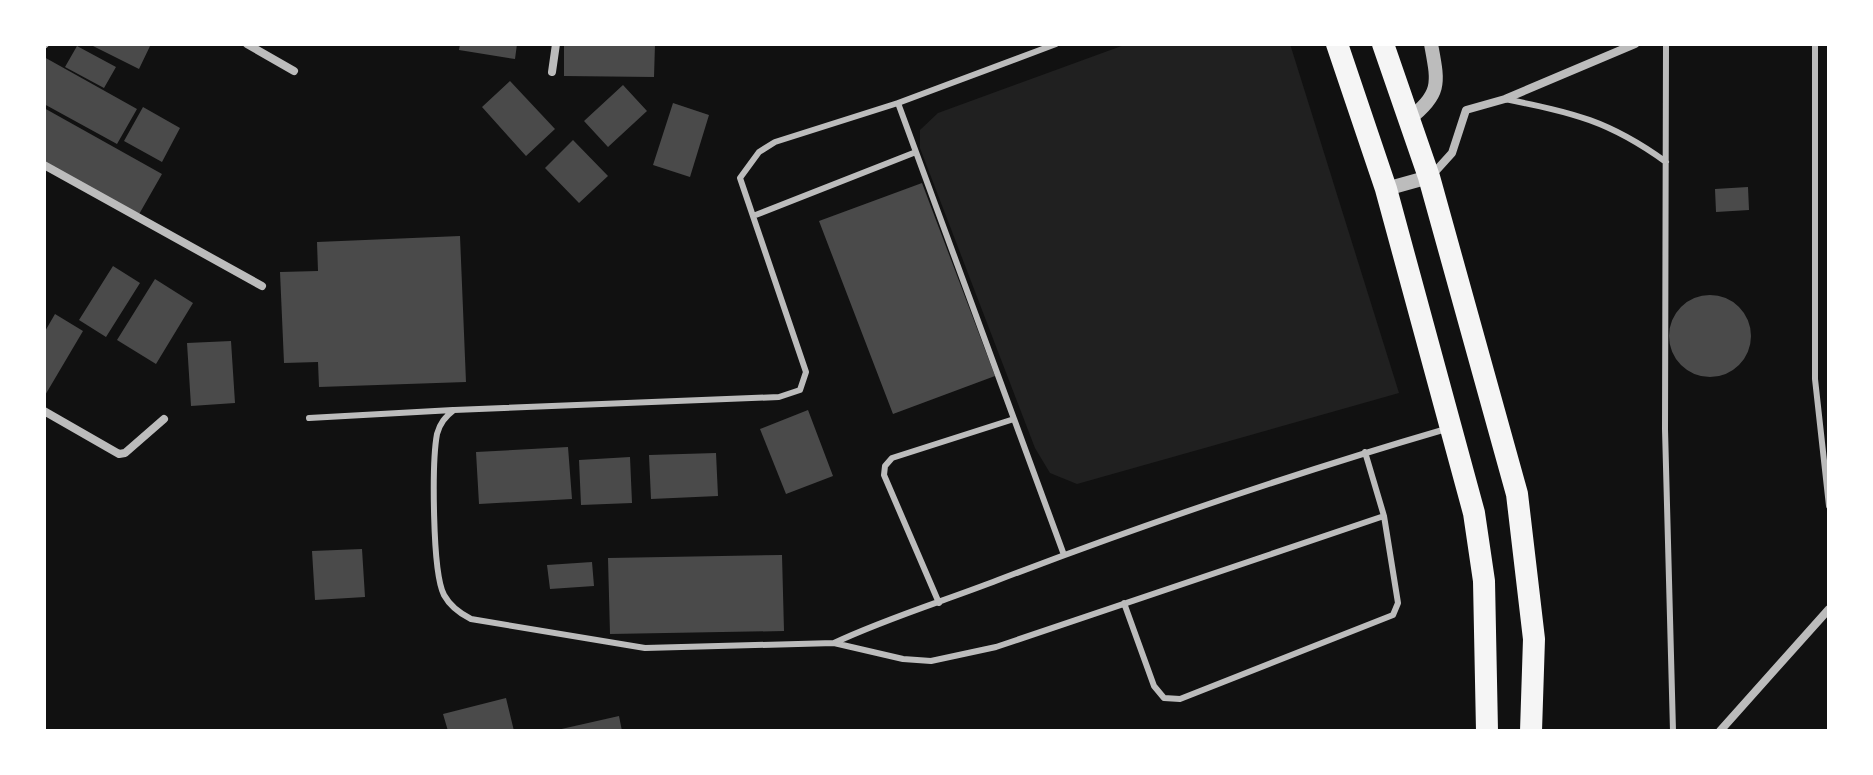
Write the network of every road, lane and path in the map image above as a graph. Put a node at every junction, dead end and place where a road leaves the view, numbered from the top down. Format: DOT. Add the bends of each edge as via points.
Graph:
graph roads {
  1 [pos="247,44"];
  2 [pos="556,44"];
  3 [pos="1056,44"];
  4 [pos="1337,44"];
  5 [pos="1383,44"];
  6 [pos="1431,44"];
  7 [pos="1635,44"];
  8 [pos="1666,44"];
  9 [pos="1815,44"];
  10 [pos="294,71"];
  11 [pos="552,72"];
  12 [pos="1505,99"];
  13 [pos="898,103"];
  14 [pos="1409,119"];
  15 [pos="916,152"];
  16 [pos="1666,162"];
  17 [pos="44,165"];
  18 [pos="1429,177"];
  19 [pos="1386,189"];
  20 [pos="753,216"];
  21 [pos="262,286"];
  22 [pos="454,410"];
  23 [pos="44,411"];
  24 [pos="309,418"];
  25 [pos="164,419"];
  26 [pos="1014,419"];
  27 [pos="1451,428"];
  28 [pos="1365,452"];
  29 [pos="1829,506"];
  30 [pos="1384,516"];
  31 [pos="1064,555"];
  32 [pos="939,603"];
  33 [pos="1124,603"];
  34 [pos="1829,609"];
  35 [pos="834,643"];
  36 [pos="1487,731"];
  37 [pos="1531,731"];
  38 [pos="1673,731"];
  39 [pos="1720,731"];
  1 -- 10 [label="street"];
  2 -- 11 [label="street"];
  3 -- 13 [label="lane"];
  4 -- 19 [label="highway"];
  5 -- 14 [label="highway"];
  6 -- 14 [label="street" via="1438,80 1433,98"];
  7 -- 12 [label="street"];
  8 -- 16 [label="lane"];
  9 -- 29 [label="lane" via="1815,379"];
  12 -- 16 [label="lane" via="1599,121 1628,134"];
  12 -- 18 [label="street" via="1466,110 1452,153"];
  13 -- 15 [label="lane"];
  13 -- 20 [label="lane" via="775,142 759,152 740,178"];
  14 -- 18 [label="highway"];
  15 -- 20 [label="lane"];
  15 -- 26 [label="lane"];
  16 -- 38 [label="lane" via="1665,429"];
  17 -- 21 [label="street"];
  18 -- 19 [label="street"];
  18 -- 37 [label="highway" via="1517,494 1534,639"];
  19 -- 27 [label="highway"];
  20 -- 22 [label="lane" via="806,372 800,390 779,397"];
  22 -- 24 [label="lane"];
  22 -- 35 [label="lane" via="437,434 435,466 438,566 443,593 457,612 471,619 645,648"];
  23 -- 25 [label="street" via="119,454"];
  26 -- 31 [label="lane"];
  26 -- 32 [label="lane" via="892,458 885,466 884,475"];
  27 -- 28 [label="lane"];
  27 -- 36 [label="highway" via="1474,513 1484,581"];
  28 -- 30 [label="lane"];
  28 -- 31 [label="lane"];
  30 -- 33 [label="lane"];
  30 -- 33 [label="lane" via="1398,603 1393,615 1180,699 1164,698 1154,686"];
  31 -- 32 [label="lane"];
  32 -- 35 [label="lane"];
  33 -- 35 [label="lane" via="960,657 903,659"];
  34 -- 39 [label="street"];
}
